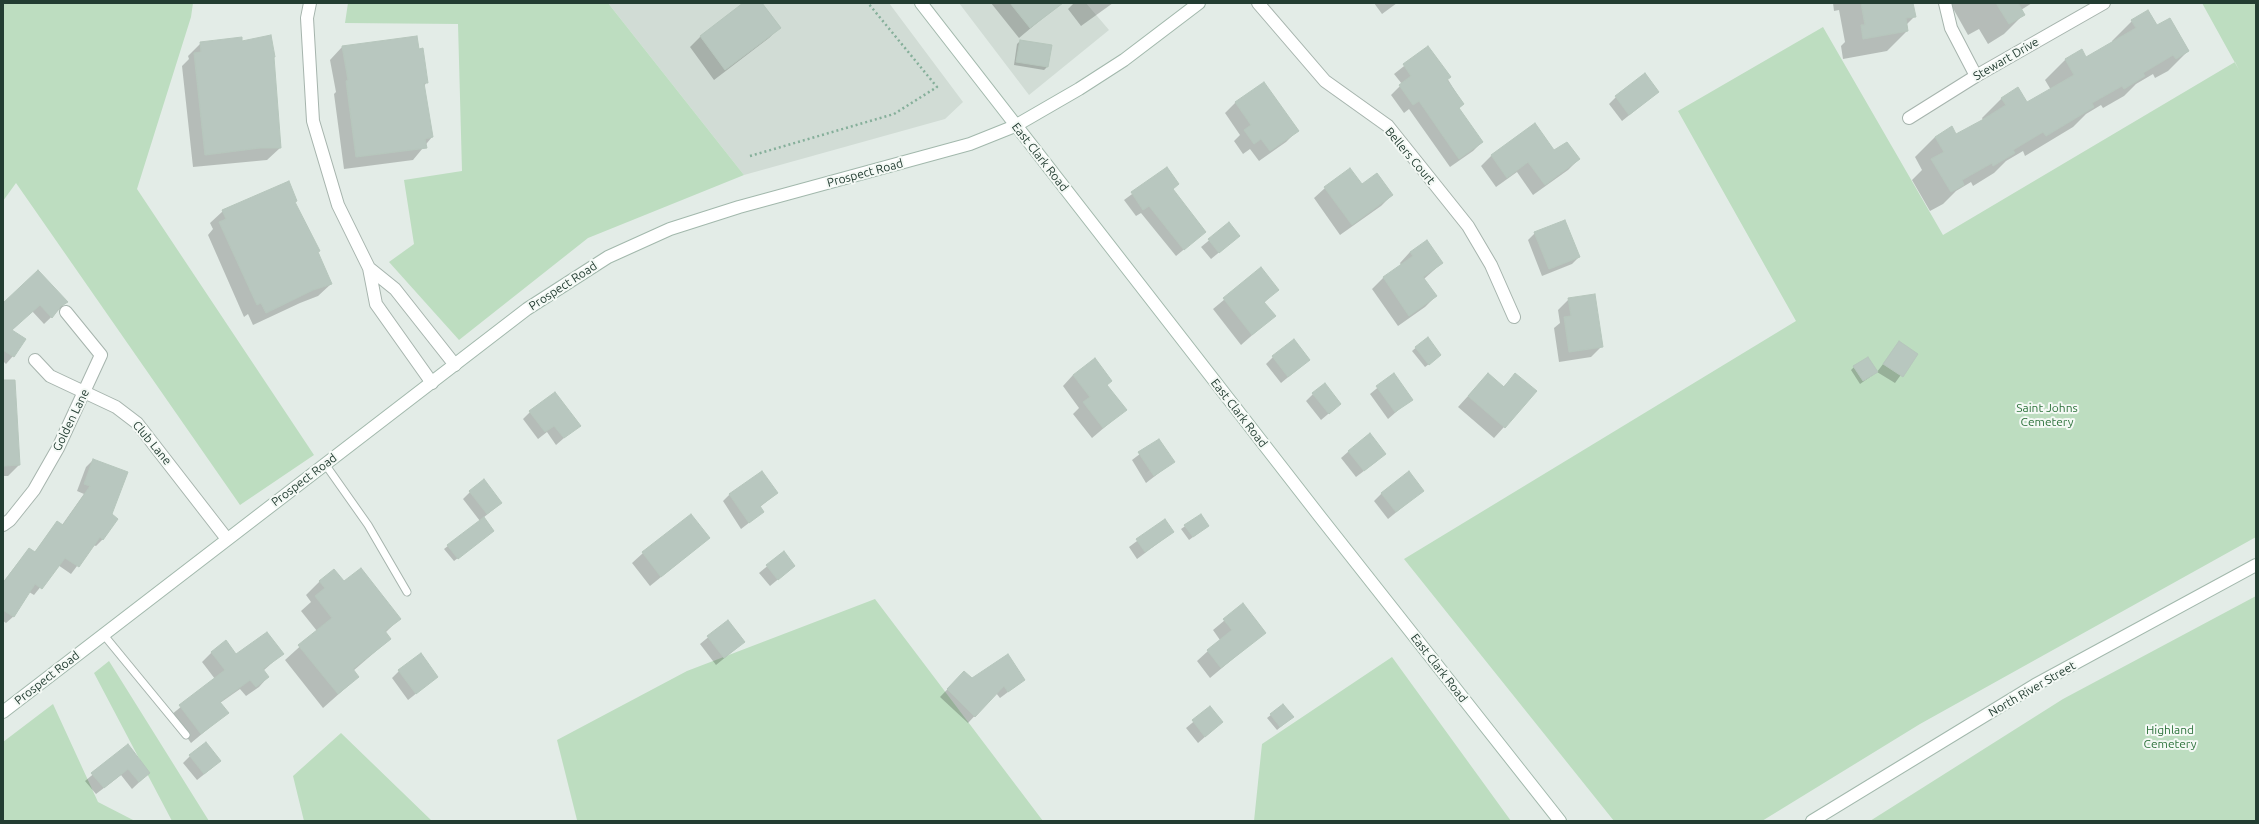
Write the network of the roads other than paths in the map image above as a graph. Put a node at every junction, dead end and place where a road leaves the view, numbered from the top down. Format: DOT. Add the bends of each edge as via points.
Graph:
graph roads {
  1 [pos="310,3"];
  2 [pos="921,3"];
  3 [pos="1199,3"];
  4 [pos="1258,3"];
  5 [pos="1945,3"];
  6 [pos="2104,3"];
  7 [pos="1976,76"];
  8 [pos="1909,118"];
  9 [pos="1015,126"];
  10 [pos="369,268"];
  11 [pos="66,312"];
  12 [pos="1514,317"];
  13 [pos="35,360"];
  14 [pos="455,365"];
  15 [pos="432,383"];
  16 [pos="85,392"];
  17 [pos="325,464"];
  18 [pos="3,525"];
  19 [pos="227,539"];
  20 [pos="2256,565"];
  21 [pos="407,592"];
  22 [pos="103,634"];
  23 [pos="3,712"];
  24 [pos="186,735"];
  25 [pos="1560,821"];
  26 [pos="1812,821"];
  1 -- 10 [label="main road" via="307,18 313,121 338,205"];
  2 -- 9 [label="main road, East Clark Road"];
  3 -- 9 [label="main road, Prospect Road" via="1124,60"];
  4 -- 12 [label="main road, Bellers Court" via="1325,81 1388,126 1468,226 1491,265"];
  5 -- 7 [label="main road" via="1951,28"];
  6 -- 7 [label="main road, Stewart Drive"];
  7 -- 8 [label="main road, Stewart Drive"];
  9 -- 14 [label="main road, Prospect Road" via="970,144 739,207 670,229 608,257 589,269 527,309"];
  9 -- 25 [label="main road, East Clark Road"];
  10 -- 14 [label="main road" via="395,289"];
  10 -- 15 [label="main road" via="376,304"];
  11 -- 16 [label="main road, Golden Lane" via="101,355"];
  13 -- 16 [label="main road, Club Lane" via="50,376"];
  14 -- 15 [label="main road, Prospect Road"];
  15 -- 17 [label="main road, Prospect Road"];
  16 -- 18 [label="main road, Golden Lane" via="34,490"];
  16 -- 19 [label="main road, Club Lane" via="116,407 137,423"];
  17 -- 19 [label="main road, Prospect Road"];
  17 -- 21 [label="lane" via="368,525"];
  19 -- 22 [label="main road, Prospect Road"];
  20 -- 26 [label="main road, North River Street" via="2035,685"];
  22 -- 23 [label="main road, Prospect Road"];
  22 -- 24 [label="lane"];
}
